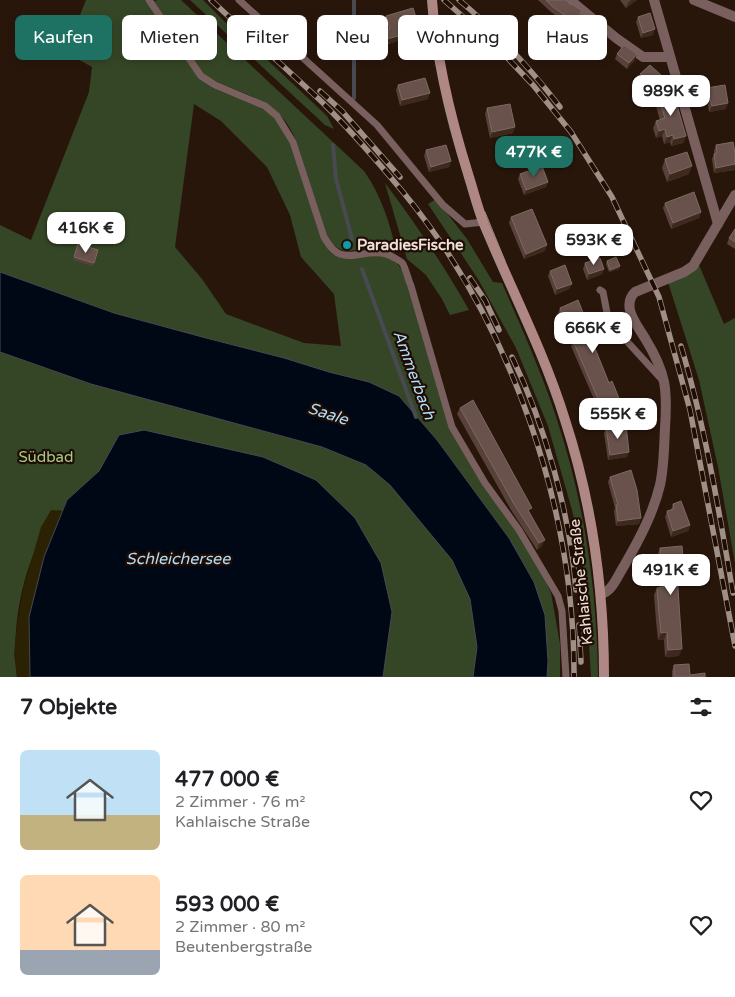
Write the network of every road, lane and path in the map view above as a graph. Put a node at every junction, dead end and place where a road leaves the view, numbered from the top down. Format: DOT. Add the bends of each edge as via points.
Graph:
graph roads {
  1 [pos="149,0"];
  2 [pos="239,0"];
  3 [pos="432,0"];
  4 [pos="570,0"];
  5 [pos="654,0"];
  6 [pos="694,0"];
  7 [pos="735,17"];
  8 [pos="670,57"];
  9 [pos="735,195"];
  10 [pos="484,222"];
  11 [pos="718,224"];
  12 [pos="600,290"];
  13 [pos="664,383"];
  14 [pos="601,594"];
  15 [pos="566,677"];
  16 [pos="604,677"];
  1 -- 15 [label="lane" via="201,76 264,106 287,129 329,245 340,254 381,253 402,263 452,427 558,596"];
  2 -- 10 [label="lane" via="377,125 443,205 465,224"];
  3 -- 10 [label="main road, Kahlaische Straße" via="446,93"];
  4 -- 8 [label="street" via="644,57"];
  5 -- 8 [label="street"];
  6 -- 7 [label="street"];
  8 -- 11 [label="street"];
  9 -- 11 [label="street"];
  10 -- 14 [label="main road, Kahlaische Straße" via="544,362 565,420 583,481"];
  11 -- 13 [label="street" via="693,266 635,292 630,299 631,313 657,361"];
  12 -- 13 [label="lane" via="605,295 606,313 612,325"];
  13 -- 14 [label="street" via="664,453 656,497 644,531 630,556 609,589"];
  14 -- 16 [label="main road, Kahlaische Straße"];
}
